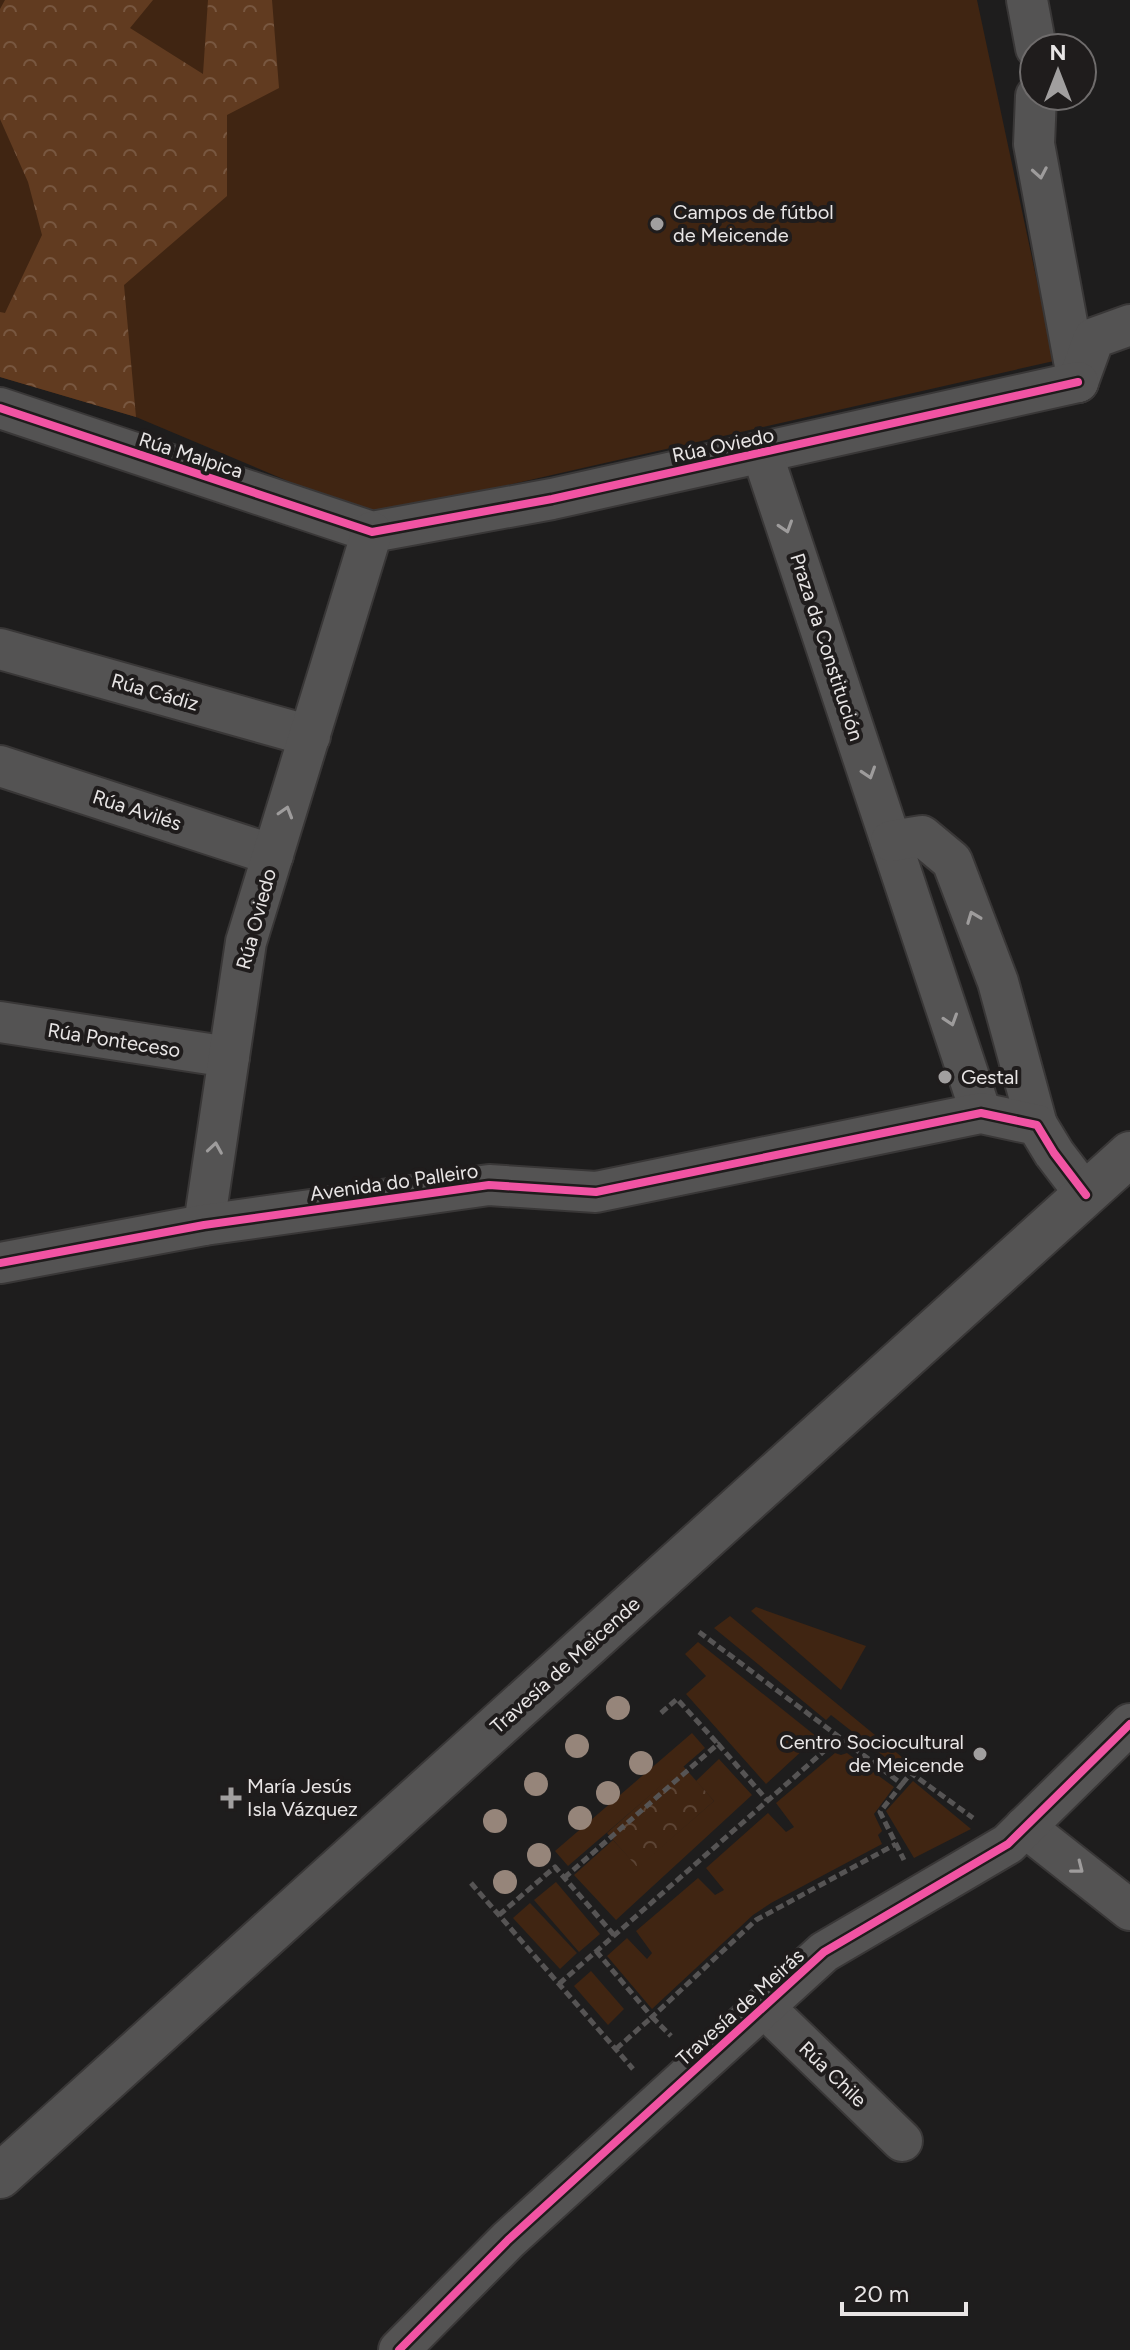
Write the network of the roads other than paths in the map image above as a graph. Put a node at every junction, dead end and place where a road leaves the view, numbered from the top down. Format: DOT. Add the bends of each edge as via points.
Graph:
graph roads {
  1 [pos="1027,0"];
  2 [pos="1033,32"];
  3 [pos="1035,112"];
  4 [pos="1130,325"];
  5 [pos="1078,382"];
  6 [pos="0,408"];
  7 [pos="762,453"];
  8 [pos="372,532"];
  9 [pos="0,649"];
  10 [pos="310,736"];
  11 [pos="0,766"];
  12 [pos="891,841"];
  13 [pos="273,855"];
  14 [pos="0,1022"];
  15 [pos="229,1057"];
  16 [pos="981,1113"];
  17 [pos="1037,1125"];
  18 [pos="1130,1154"];
  19 [pos="1086,1195"];
  20 [pos="204,1225"];
  21 [pos="0,1263"];
  22 [pos="1130,1724"];
  23 [pos="1016,1836"];
  24 [pos="1130,1910"];
  25 [pos="764,2007"];
  26 [pos="902,2141"];
  27 [pos="0,2176"];
  28 [pos="399,2350"];
  1 -- 2 [label="street"];
  3 -- 5 [label="street, one-way" via="1034,144"];
  4 -- 5 [label="street" via="1094,338"];
  5 -- 7 [label="street, Rúa Oviedo"];
  6 -- 8 [label="street, Rúa Malpica"];
  7 -- 8 [label="street, Rúa Oviedo"];
  7 -- 12 [label="street, Praza da Constitución, one-way"];
  8 -- 10 [label="street, Rúa Oviedo"];
  9 -- 10 [label="street, Rúa Cádiz"];
  13 -- 10 [label="street, Rúa Oviedo, one-way"];
  11 -- 13 [label="street, Rúa Avilés"];
  12 -- 16 [label="street, Praza da Constitución, one-way"];
  17 -- 12 [label="street, one-way" via="998,982 952,861 922,836"];
  13 -- 15 [label="street, Rúa Oviedo" via="246,942"];
  14 -- 15 [label="street, Rúa Ponteceso"];
  20 -- 15 [label="street, Rúa Oviedo, one-way"];
  16 -- 17 [label="street"];
  16 -- 20 [label="street, Avenida do Palleiro" via="596,1192 489,1185"];
  17 -- 19 [label="street"];
  18 -- 19 [label="main road, Travesía de Meicende"];
  19 -- 27 [label="main road, Travesía de Meicende"];
  20 -- 21 [label="street, Avenida do Palleiro"];
  22 -- 23 [label="street, Travesía de Meirás"];
  23 -- 24 [label="street, one-way"];
  23 -- 25 [label="street, Travesía de Meirás" via="824,1952"];
  25 -- 26 [label="street, Rúa Chile"];
  25 -- 28 [label="street, Travesía de Meirás" via="508,2240"];
}
